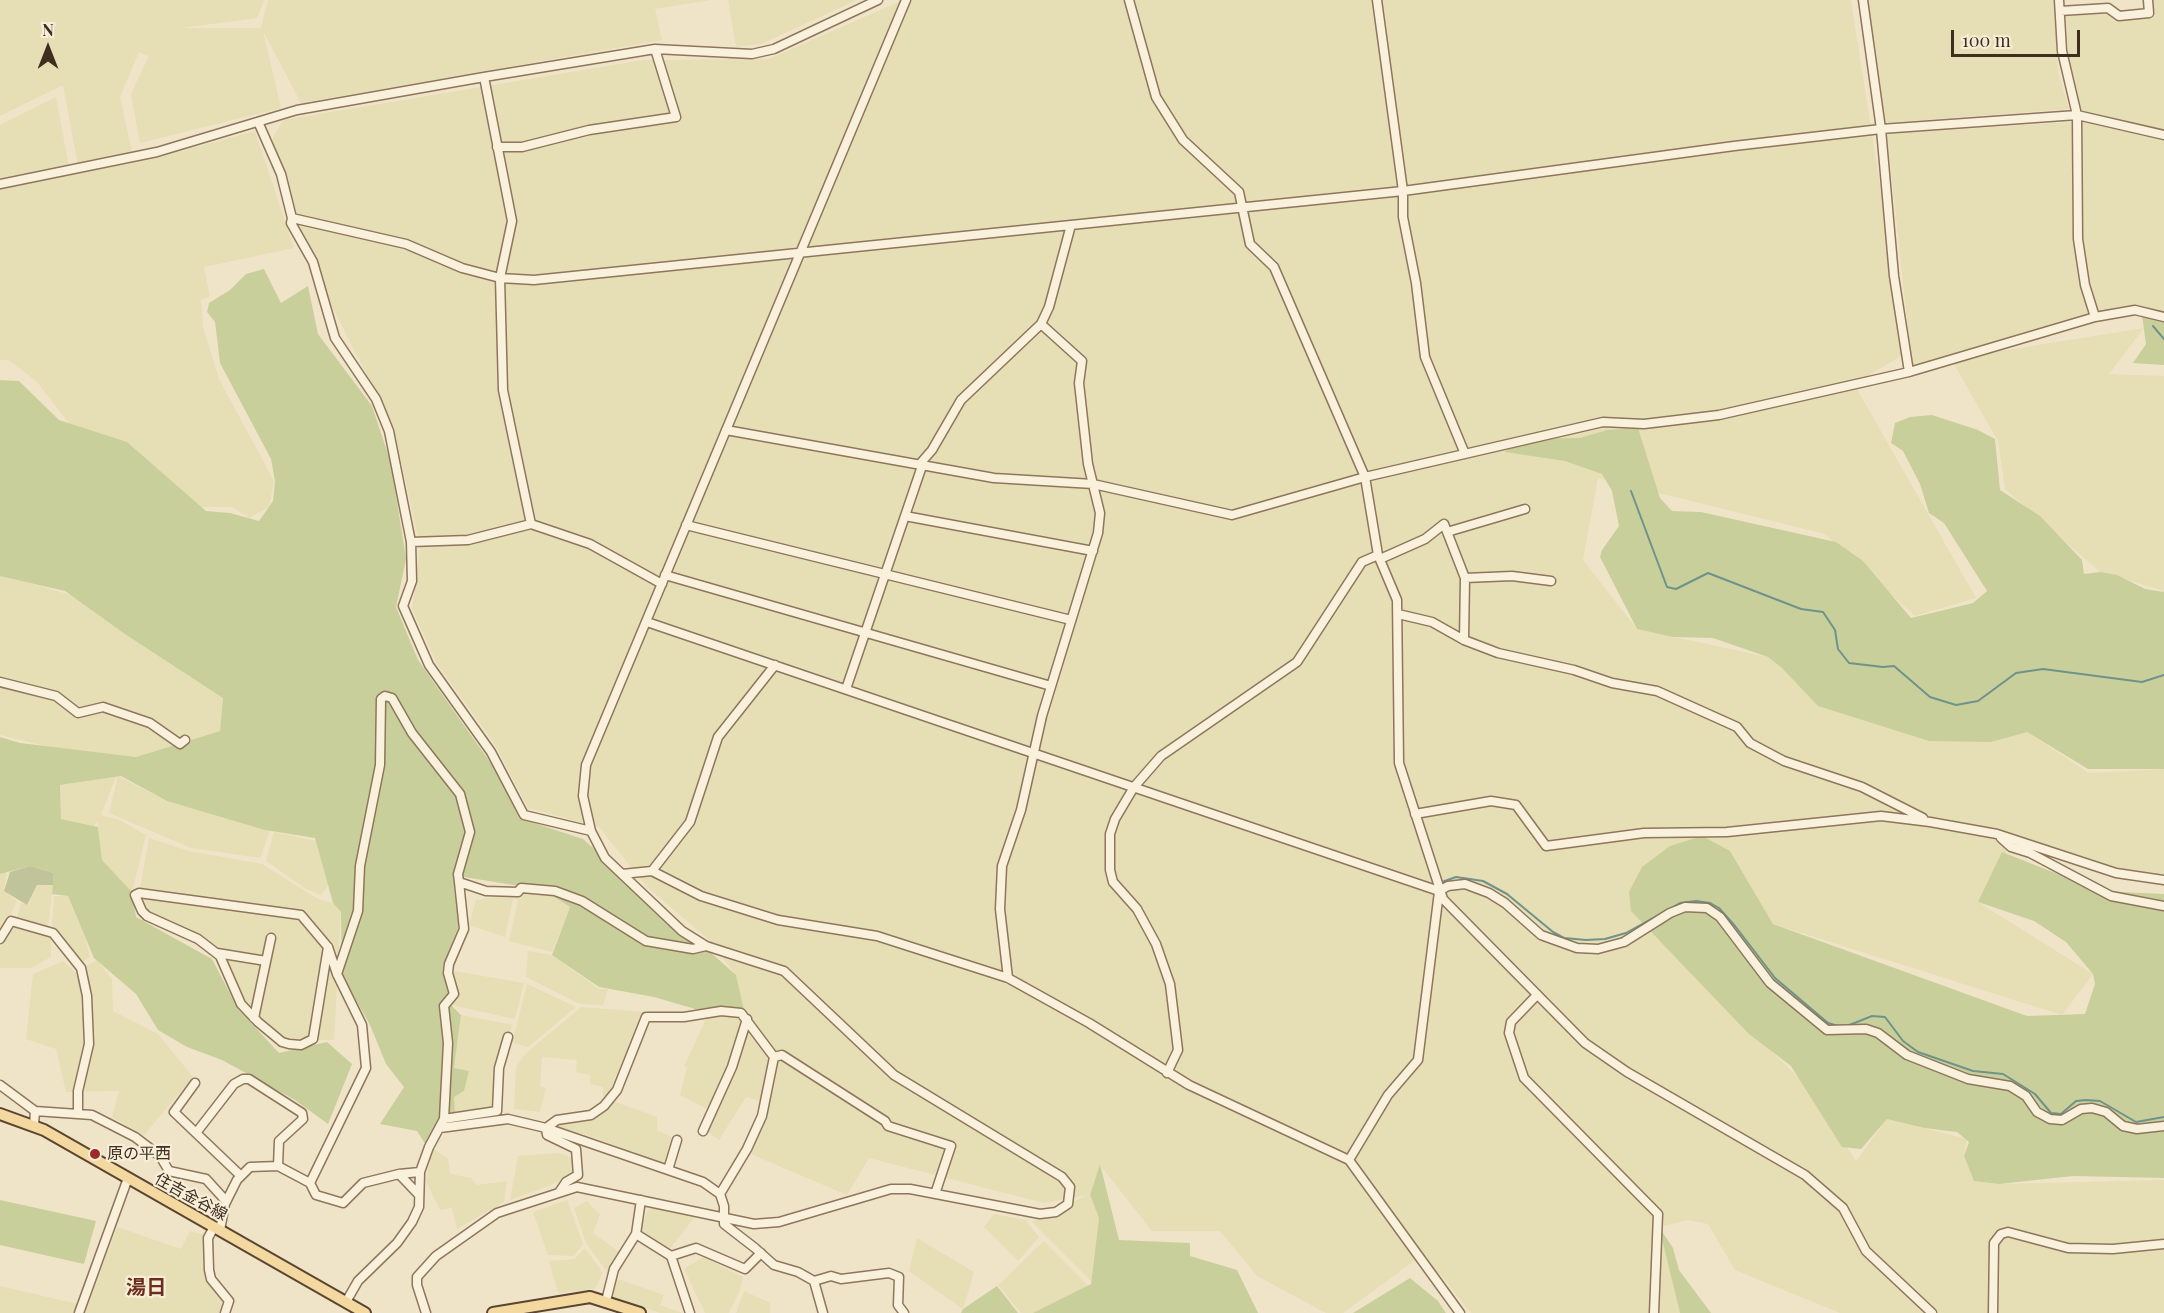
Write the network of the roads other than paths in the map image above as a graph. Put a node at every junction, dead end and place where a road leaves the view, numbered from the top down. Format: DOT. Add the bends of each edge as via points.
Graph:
graph roads {
  1 [pos="878,0"];
  2 [pos="906,0"];
  3 [pos="1129,0"];
  4 [pos="1377,0"];
  5 [pos="1863,0"];
  6 [pos="2059,0"];
  7 [pos="2148,0"];
  8 [pos="2060,10"];
  9 [pos="656,48"];
  10 [pos="484,77"];
  11 [pos="2077,115"];
  12 [pos="259,124"];
  13 [pos="1881,129"];
  14 [pos="2164,135"];
  15 [pos="497,147"];
  16 [pos="0,184"];
  17 [pos="1403,191"];
  18 [pos="1241,208"];
  19 [pos="292,218"];
  20 [pos="1071,225"];
  21 [pos="799,253"];
  22 [pos="500,278"];
  23 [pos="2095,317"];
  24 [pos="2164,317"];
  25 [pos="1041,324"];
  26 [pos="1909,372"];
  27 [pos="726,430"];
  28 [pos="1466,454"];
  29 [pos="921,465"];
  30 [pos="1365,477"];
  31 [pos="1093,484"];
  32 [pos="1525,509"];
  33 [pos="905,516"];
  34 [pos="531,524"];
  35 [pos="686,525"];
  36 [pos="1447,532"];
  37 [pos="411,542"];
  38 [pos="1093,551"];
  39 [pos="1379,557"];
  40 [pos="885,574"];
  41 [pos="1465,578"];
  42 [pos="663,579"];
  43 [pos="1551,581"];
  44 [pos="1398,614"];
  45 [pos="1071,620"];
  46 [pos="647,622"];
  47 [pos="865,632"];
  48 [pos="1464,640"];
  49 [pos="775,665"];
  50 [pos="0,682"];
  51 [pos="1051,686"];
  52 [pos="846,689"];
  53 [pos="185,740"];
  54 [pos="1034,752"];
  55 [pos="1134,787"];
  56 [pos="1415,814"];
  57 [pos="1930,822"];
  58 [pos="591,831"];
  59 [pos="1997,834"];
  60 [pos="652,871"];
  61 [pos="622,874"];
  62 [pos="2164,880"];
  63 [pos="459,882"];
  64 [pos="1439,891"];
  65 [pos="2164,906"];
  66 [pos="271,938"];
  67 [pos="0,939"];
  68 [pos="706,946"];
  69 [pos="328,947"];
  70 [pos="217,953"];
  71 [pos="266,961"];
  72 [pos="336,974"];
  73 [pos="1008,978"];
  74 [pos="1537,995"];
  75 [pos="254,1018"];
  76 [pos="747,1019"];
  77 [pos="508,1037"];
  78 [pos="774,1057"];
  79 [pos="1167,1073"];
  80 [pos="195,1083"];
  81 [pos="0,1085"];
  82 [pos="35,1110"];
  83 [pos="78,1113"];
  84 [pos="0,1114"];
  85 [pos="444,1119"];
  86 [pos="34,1125"];
  87 [pos="2164,1126"];
  88 [pos="441,1128"];
  89 [pos="546,1128"];
  90 [pos="703,1131"];
  91 [pos="196,1133"];
  92 [pos="677,1140"];
  93 [pos="1349,1160"];
  94 [pos="278,1166"];
  95 [pos="669,1170"];
  96 [pos="420,1172"];
  97 [pos="399,1174"];
  98 [pos="241,1176"];
  99 [pos="128,1178"];
  100 [pos="310,1183"];
  101 [pos="560,1191"];
  102 [pos="720,1194"];
  103 [pos="935,1194"];
  104 [pos="419,1195"];
  105 [pos="226,1200"];
  106 [pos="641,1200"];
  107 [pos="722,1218"];
  108 [pos="217,1228"];
  109 [pos="636,1234"];
  110 [pos="2164,1244"];
  111 [pos="761,1253"];
  112 [pos="670,1256"];
  113 [pos="814,1281"];
  114 [pos="606,1301"];
  115 [pos="346,1302"];
  116 [pos="80,1313"];
  117 [pos="225,1313"];
  118 [pos="365,1313"];
  119 [pos="426,1313"];
  120 [pos="493,1313"];
  121 [pos="640,1313"];
  122 [pos="690,1313"];
  123 [pos="823,1313"];
  124 [pos="904,1313"];
  125 [pos="1460,1313"];
  126 [pos="1654,1313"];
  127 [pos="1932,1313"];
  128 [pos="1993,1313"];
  1 -- 9 [label="street" via="774,49 752,54"];
  2 -- 21 [label="street"];
  3 -- 18 [label="street" via="1156,97 1183,140 1239,192"];
  4 -- 17 [label="street"];
  5 -- 13 [label="street"];
  6 -- 8 [label="street"];
  7 -- 8 [label="street" via="2149,13 2119,16 2108,8"];
  8 -- 11 [label="street" via="2062,51"];
  9 -- 10 [label="street"];
  9 -- 15 [label="street" via="676,117 589,130 522,147"];
  10 -- 12 [label="street" via="297,110"];
  10 -- 15 [label="street"];
  11 -- 13 [label="street"];
  11 -- 14 [label="street"];
  11 -- 23 [label="street" via="2078,239"];
  12 -- 16 [label="street" via="158,152"];
  12 -- 19 [label="street" via="280,174"];
  13 -- 17 [label="street"];
  13 -- 26 [label="street" via="1888,219"];
  15 -- 22 [label="street" via="512,221"];
  17 -- 18 [label="street"];
  17 -- 28 [label="street" via="1403,217 1425,357"];
  18 -- 20 [label="street"];
  18 -- 30 [label="street" via="1250,244 1274,267"];
  19 -- 22 [label="street" via="406,244 462,268"];
  19 -- 37 [label="street" via="291,223 313,262 335,338 376,399 389,431"];
  20 -- 21 [label="street"];
  20 -- 25 [label="street"];
  21 -- 22 [label="street" via="534,280"];
  21 -- 27 [label="street"];
  22 -- 34 [label="street" via="502,390"];
  23 -- 24 [label="street" via="2135,310"];
  23 -- 26 [label="street"];
  25 -- 29 [label="street" via="961,400"];
  25 -- 31 [label="street" via="1082,362 1079,383"];
  26 -- 28 [label="street" via="1719,415 1644,424 1603,422"];
  27 -- 29 [label="street"];
  27 -- 35 [label="street"];
  28 -- 30 [label="street"];
  29 -- 31 [label="street" via="994,478"];
  29 -- 33 [label="street"];
  30 -- 31 [label="street" via="1232,515"];
  30 -- 39 [label="street"];
  31 -- 38 [label="street" via="1100,513"];
  32 -- 36 [label="street"];
  33 -- 38 [label="street"];
  33 -- 40 [label="street"];
  34 -- 37 [label="street" via="468,540"];
  34 -- 42 [label="street" via="590,544"];
  35 -- 40 [label="street"];
  35 -- 42 [label="street"];
  36 -- 39 [label="street" via="1444,524 1425,539"];
  36 -- 41 [label="street"];
  37 -- 58 [label="street" via="412,581 403,606 429,665 491,752 524,815"];
  38 -- 45 [label="street"];
  39 -- 44 [label="street" via="1397,600"];
  39 -- 55 [label="street" via="1362,562 1297,662 1161,756"];
  40 -- 45 [label="street"];
  40 -- 47 [label="street"];
  41 -- 43 [label="street" via="1512,576"];
  41 -- 48 [label="street"];
  42 -- 46 [label="street"];
  42 -- 47 [label="street"];
  44 -- 48 [label="street" via="1432,622"];
  44 -- 56 [label="street" via="1399,763"];
  45 -- 51 [label="street"];
  46 -- 49 [label="street"];
  46 -- 58 [label="street" via="586,765 583,796"];
  47 -- 51 [label="street"];
  47 -- 52 [label="street"];
  48 -- 57 [label="street" via="1498,653 1657,691 1737,727 1750,742 1784,761 1862,787"];
  49 -- 52 [label="street"];
  49 -- 60 [label="street" via="718,737 690,822"];
  50 -- 53 [label="street" via="56,696 78,713 103,707 150,723 180,744"];
  51 -- 54 [label="street"];
  52 -- 54 [label="street"];
  54 -- 55 [label="street"];
  54 -- 73 [label="street" via="1021,810 1002,866 1000,909"];
  55 -- 64 [label="street"];
  55 -- 79 [label="street" via="1110,834 1110,870 1113,882 1137,909 1156,945 1170,984 1178,1050"];
  56 -- 57 [label="street" via="1491,801 1516,805 1546,846 1644,833 1726,832 1881,816"];
  56 -- 64 [label="street"];
  57 -- 59 [label="street"];
  58 -- 61 [label="street" via="605,858"];
  59 -- 62 [label="street" via="2115,873"];
  59 -- 65 [label="street" via="2011,847 2111,896"];
  60 -- 61 [label="street"];
  60 -- 73 [label="street" via="701,896 778,920 877,936"];
  61 -- 68 [label="street" via="682,931"];
  63 -- 68 [label="street" via="486,891 555,891 582,901 646,941 693,949"];
  63 -- 72 [label="street" via="470,832 460,794 412,734 392,698 385,696 381,699 380,765 360,866 358,911"];
  63 -- 85 [label="street" via="464,929 449,964 454,994 444,1006 448,1042"];
  64 -- 74 [label="street"];
  64 -- 87 [label="street" via="1465,884 1489,893 1541,935 1577,948 1598,949 1624,942 1685,907 1707,908 1720,917 1770,983 1827,1030 1866,1029 1878,1033 1907,1055 1968,1079 2010,1086 2050,1119 2062,1120 2092,1108 2106,1112 2122,1126"];
  64 -- 93 [label="street" via="1418,1060 1388,1095"];
  66 -- 71 [label="street"];
  67 -- 83 [label="street" via="11,921 53,933 81,968 87,996 89,1044 78,1091"];
  68 -- 103 [label="street" via="784,970 894,1075 1062,1177 1071,1195 1068,1204 1056,1212 1040,1214"];
  69 -- 70 [label="street" via="301,915 135,895 147,916 198,939"];
  69 -- 72 [label="street"];
  69 -- 75 [label="street" via="313,1038 301,1045 282,1042"];
  70 -- 71 [label="street"];
  70 -- 75 [label="street" via="241,1004"];
  71 -- 75 [label="street"];
  72 -- 100 [label="street" via="362,1025 366,1068"];
  73 -- 79 [label="street"];
  74 -- 126 [label="street" via="1511,1022 1509,1033 1524,1078 1658,1214"];
  74 -- 127 [label="street" via="1585,1043 1627,1072 1805,1175 1843,1208 1866,1251"];
  76 -- 78 [label="street"];
  76 -- 89 [label="street" via="741,1013 721,1011 684,1017 646,1017 617,1090 604,1106 591,1115 556,1120"];
  76 -- 90 [label="street" via="732,1067"];
  77 -- 85 [label="street" via="499,1068 497,1110"];
  78 -- 102 [label="street" via="762,1116"];
  78 -- 103 [label="street" via="782,1055 888,1126 951,1146"];
  79 -- 93 [label="street"];
  80 -- 91 [label="street" via="174,1112"];
  81 -- 82 [label="street"];
  82 -- 83 [label="street"];
  82 -- 86 [label="street"];
  83 -- 105 [label="street" via="92,1115 135,1137 160,1156 169,1171 206,1179"];
  84 -- 86 [label="main road, 住吉金谷線"];
  85 -- 88 [label="street"];
  86 -- 99 [label="main road, 住吉金谷線"];
  88 -- 89 [label="street" via="508,1119"];
  88 -- 96 [label="street"];
  89 -- 95 [label="street"];
  89 -- 101 [label="street" via="547,1135 576,1149 578,1176 566,1182"];
  91 -- 94 [label="street" via="234,1084 249,1079 302,1113 303,1119 279,1141"];
  91 -- 98 [label="street"];
  92 -- 95 [label="street"];
  93 -- 125 [label="street"];
  94 -- 98 [label="street" via="250,1167"];
  94 -- 100 [label="street"];
  95 -- 102 [label="street" via="702,1182"];
  96 -- 97 [label="street"];
  96 -- 104 [label="street"];
  97 -- 100 [label="street" via="363,1183 343,1203 316,1195"];
  97 -- 104 [label="street"];
  98 -- 105 [label="street"];
  99 -- 108 [label="main road, 住吉金谷線"];
  99 -- 116 [label="street"];
  101 -- 106 [label="street" via="591,1188"];
  101 -- 119 [label="street" via="497,1213 435,1256 417,1277"];
  102 -- 107 [label="street"];
  103 -- 107 [label="street" via="891,1189 768,1224"];
  104 -- 115 [label="street" via="419,1207 397,1244 358,1281"];
  105 -- 108 [label="street"];
  106 -- 107 [label="street"];
  106 -- 109 [label="street"];
  107 -- 111 [label="street" via="724,1224"];
  108 -- 115 [label="main road, 住吉金谷線"];
  108 -- 117 [label="street" via="208,1238 209,1270 229,1301"];
  109 -- 112 [label="street"];
  109 -- 114 [label="street" via="614,1269"];
  110 -- 128 [label="street" via="2068,1248 2008,1232 2001,1234 1994,1243"];
  111 -- 112 [label="street" via="745,1269 696,1248"];
  111 -- 113 [label="street" via="774,1266"];
  112 -- 122 [label="street"];
  113 -- 123 [label="street"];
  113 -- 124 [label="street" via="831,1276 841,1279 889,1273 899,1277 898,1305"];
  114 -- 120 [label="main road" via="578,1298"];
  114 -- 121 [label="main road"];
  115 -- 118 [label="main road, 住吉金谷線"];
}
